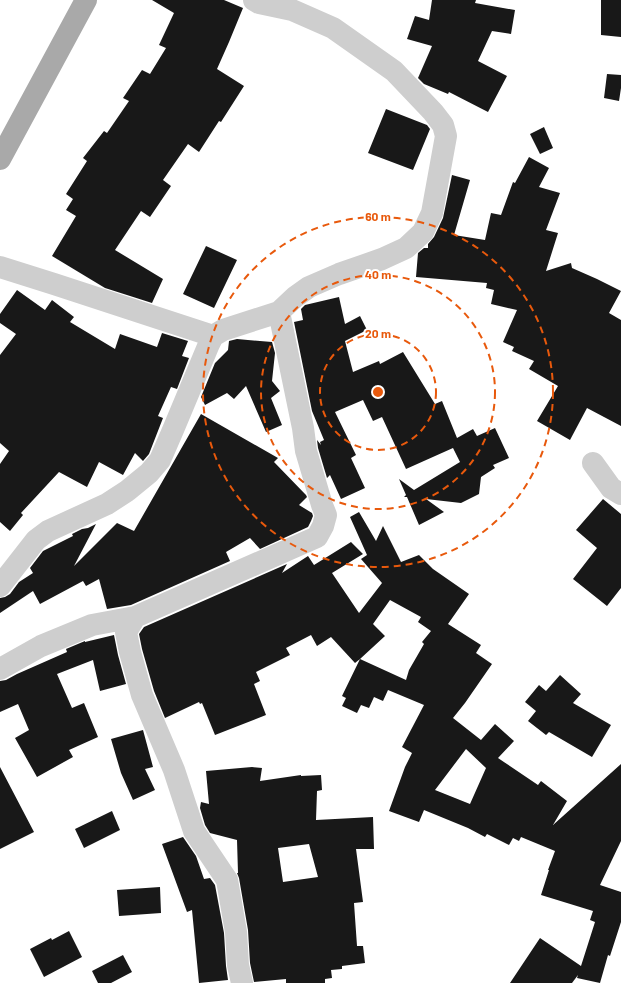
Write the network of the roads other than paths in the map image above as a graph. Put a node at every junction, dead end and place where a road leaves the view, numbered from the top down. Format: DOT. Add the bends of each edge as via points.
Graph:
graph roads {
  1 [pos="86,0"];
  2 [pos="254,0"];
  3 [pos="0,160"];
  4 [pos="0,268"];
  5 [pos="280,312"];
  6 [pos="213,336"];
  7 [pos="593,463"];
  8 [pos="621,494"];
  9 [pos="0,586"];
  10 [pos="135,617"];
  11 [pos="0,669"];
  12 [pos="242,983"];
  1 -- 3 [label="main road"];
  2 -- 5 [label="street" via="292,10 333,28 394,71 433,112 443,125 446,136 432,213 423,232 406,248 309,287"];
  4 -- 6 [label="street"];
  5 -- 6 [label="street" via="223,330"];
  5 -- 10 [label="street" via="306,451 326,515 323,526 317,537"];
  6 -- 9 [label="street" via="160,460 127,491 107,504 48,531 36,540"];
  7 -- 8 [label="street" via="611,488"];
  10 -- 11 [label="street" via="92,625 41,646"];
  10 -- 12 [label="street" via="126,632 142,695 174,770 194,831 227,880"];
}
